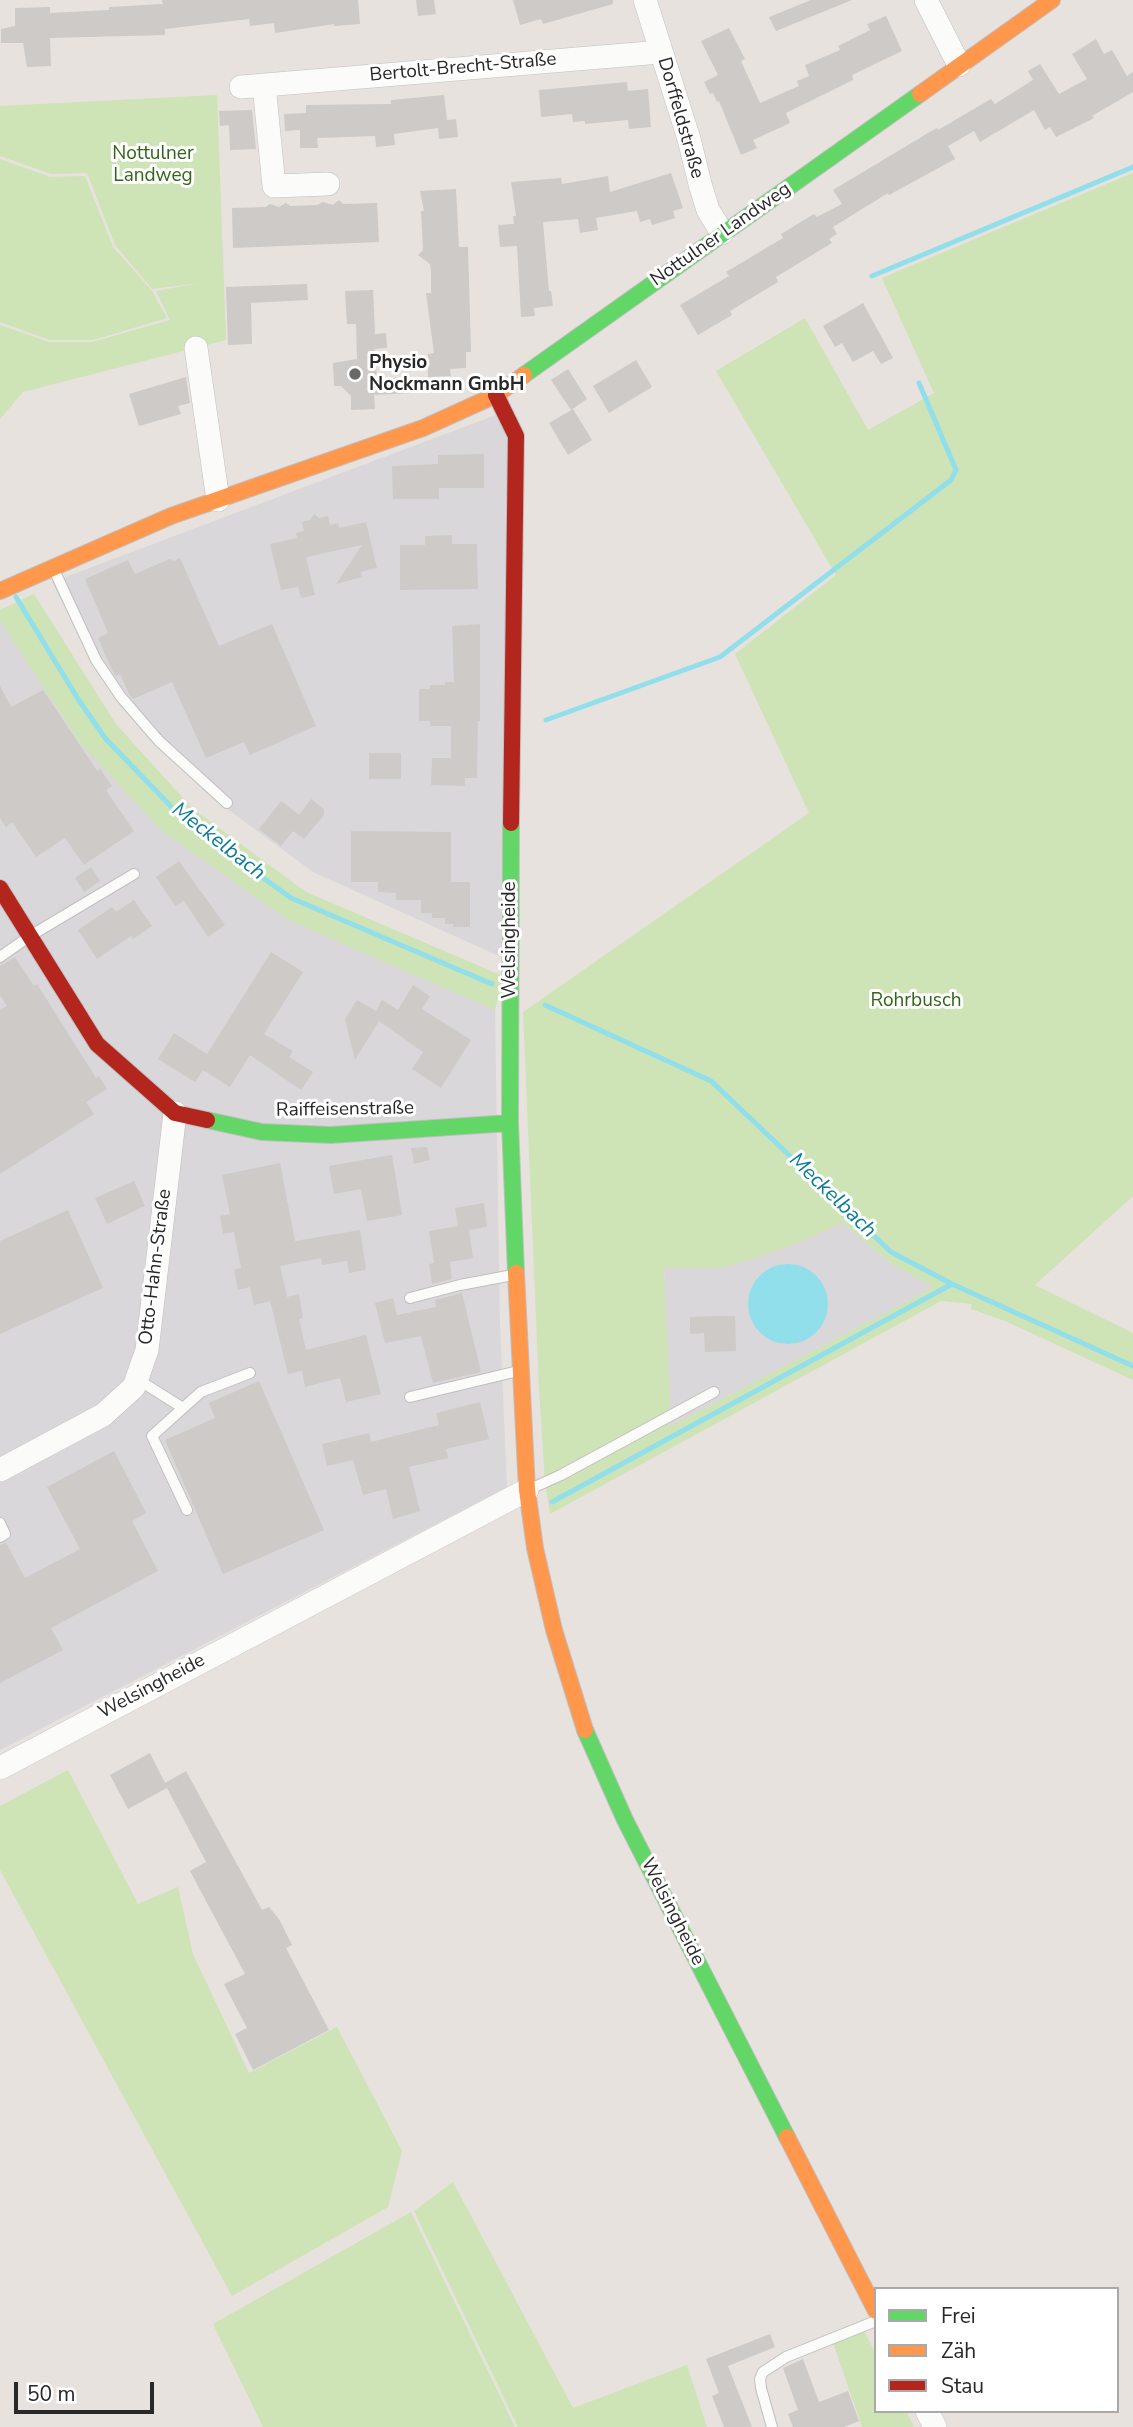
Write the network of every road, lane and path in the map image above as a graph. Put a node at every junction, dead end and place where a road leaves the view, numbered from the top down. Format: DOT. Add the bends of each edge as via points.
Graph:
graph roads {
  1 [pos="645,0"];
  2 [pos="926,0"];
  3 [pos="1052,0"];
  4 [pos="661,52"];
  5 [pos="959,65"];
  6 [pos="264,85"];
  7 [pos="241,87"];
  8 [pos="328,184"];
  9 [pos="722,233"];
  10 [pos="196,348"];
  11 [pos="496,395"];
  12 [pos="218,500"];
  13 [pos="52,566"];
  14 [pos="0,591"];
  15 [pos="227,803"];
  16 [pos="134,874"];
  17 [pos="2,897"];
  18 [pos="30,936"];
  19 [pos="0,957"];
  20 [pos="175,1113"];
  21 [pos="510,1124"];
  22 [pos="518,1274"];
  23 [pos="410,1298"];
  24 [pos="520,1371"];
  25 [pos="250,1373"];
  26 [pos="137,1379"];
  27 [pos="714,1392"];
  28 [pos="410,1397"];
  29 [pos="183,1408"];
  30 [pos="0,1470"];
  31 [pos="527,1490"];
  32 [pos="187,1510"];
  33 [pos="0,1524"];
  34 [pos="0,1537"];
  35 [pos="0,1768"];
  36 [pos="874,2307"];
  37 [pos="874,2321"];
  38 [pos="772,2427"];
  1 -- 4 [label="street, Dorffeldstraße"];
  2 -- 5 [label="street"];
  3 -- 5 [label="street, Nottulner Landweg"];
  4 -- 6 [label="street, Bertolt-Brecht-Straße"];
  4 -- 9 [label="street, Dorffeldstraße" via="699,184"];
  5 -- 9 [label="street, Nottulner Landweg"];
  6 -- 7 [label="street, Bertolt-Brecht-Straße"];
  6 -- 8 [label="street" via="274,186"];
  9 -- 11 [label="street, Nottulner Landweg"];
  10 -- 12 [label="street"];
  11 -- 12 [label="street, Nottulner Landweg" via="423,428"];
  11 -- 21 [label="street, Welsingheide" via="516,436"];
  12 -- 13 [label="street, Nottulner Landweg"];
  13 -- 14 [label="street, Nottulner Landweg"];
  13 -- 15 [label="lane" via="96,660 121,696 159,741"];
  16 -- 18 [label="lane"];
  17 -- 18 [label="street, Raiffeisenstraße"];
  18 -- 19 [label="lane"];
  18 -- 20 [label="street, Raiffeisenstraße" via="97,1044"];
  20 -- 21 [label="street, Raiffeisenstraße" via="262,1132 331,1135"];
  20 -- 26 [label="street, Otto-Hahn-Straße" via="147,1350"];
  21 -- 22 [label="street, Welsingheide"];
  22 -- 23 [label="lane"];
  22 -- 24 [label="street, Welsingheide"];
  24 -- 28 [label="lane"];
  24 -- 31 [label="street, Welsingheide"];
  25 -- 29 [label="lane" via="201,1392"];
  26 -- 29 [label="lane"];
  26 -- 30 [label="street, Otto-Hahn-Straße" via="103,1415"];
  27 -- 31 [label="lane, Welsingheide"];
  29 -- 32 [label="lane" via="152,1436"];
  31 -- 35 [label="street, Welsingheide"];
  31 -- 36 [label="street, Welsingheide" via="547,1605 585,1730 625,1820"];
  33 -- 34 [label="lane" via="5,1534"];
  37 -- 38 [label="lane" via="786,2357 763,2372 761,2388"];
}
